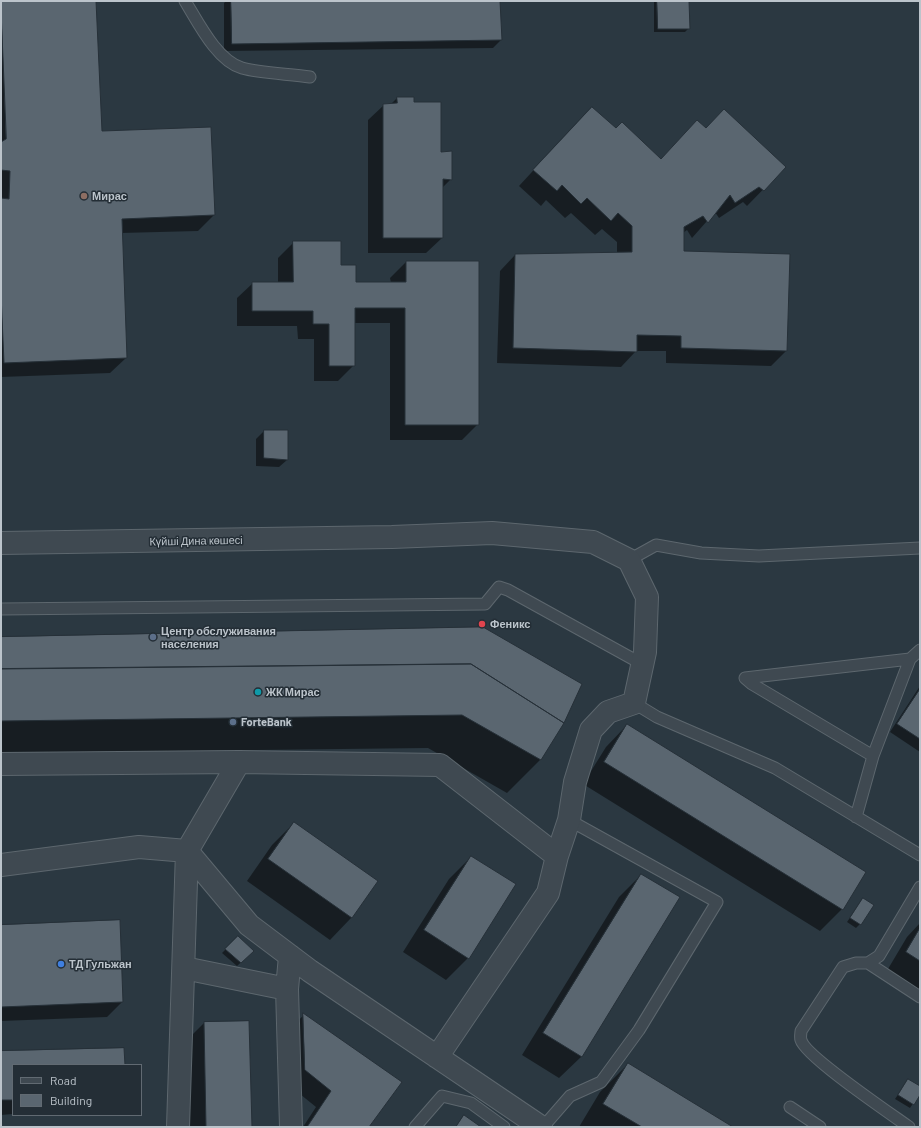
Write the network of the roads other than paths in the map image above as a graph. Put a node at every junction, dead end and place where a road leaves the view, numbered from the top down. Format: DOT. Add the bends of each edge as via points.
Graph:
graph roads {
  1 [pos="185,1"];
  2 [pos="310,77"];
  3 [pos="1,543"];
  4 [pos="920,548"];
  5 [pos="628,560"];
  6 [pos="1,609"];
  7 [pos="920,650"];
  8 [pos="910,659"];
  9 [pos="642,664"];
  10 [pos="634,703"];
  11 [pos="873,756"];
  12 [pos="239,762"];
  13 [pos="1,764"];
  14 [pos="856,817"];
  15 [pos="569,820"];
  16 [pos="187,851"];
  17 [pos="557,856"];
  18 [pos="920,856"];
  19 [pos="1,865"];
  20 [pos="920,887"];
  21 [pos="290,956"];
  22 [pos="868,963"];
  23 [pos="184,968"];
  24 [pos="286,989"];
  25 [pos="920,997"];
  26 [pos="437,1057"];
  27 [pos="790,1107"];
  28 [pos="178,1127"];
  29 [pos="291,1127"];
  30 [pos="415,1127"];
  31 [pos="504,1127"];
  32 [pos="542,1127"];
  33 [pos="820,1127"];
  34 [pos="909,1127"];
  1 -- 2 [label="lane" via="205,33 229,61 242,68"];
  3 -- 5 [label="street, Күйші Дина көшесі" via="392,537 492,532 592,542"];
  4 -- 5 [label="lane" via="759,556 701,553 656,545"];
  5 -- 9 [label="street" via="647,597 645,652"];
  6 -- 9 [label="lane" via="484,604 499,586"];
  7 -- 8 [label="lane"];
  8 -- 11 [label="lane"];
  8 -- 11 [label="lane" via="745,678"];
  9 -- 10 [label="street"];
  10 -- 14 [label="lane" via="657,717 774,768"];
  10 -- 15 [label="street" via="608,712 591,730 575,782"];
  11 -- 14 [label="lane"];
  12 -- 13 [label="street"];
  12 -- 16 [label="street"];
  12 -- 17 [label="street" via="440,766"];
  14 -- 18 [label="lane"];
  15 -- 17 [label="street"];
  15 -- 32 [label="lane" via="717,902 638,1030 601,1082 570,1096"];
  16 -- 19 [label="street" via="139,847"];
  16 -- 21 [label="street" via="249,925"];
  16 -- 23 [label="street"];
  17 -- 26 [label="street" via="548,893"];
  20 -- 22 [label="lane" via="879,956"];
  21 -- 24 [label="street"];
  21 -- 26 [label="street"];
  22 -- 25 [label="lane"];
  22 -- 34 [label="lane" via="843,967 801,1030 801,1040 808,1051"];
  23 -- 24 [label="street"];
  23 -- 28 [label="street"];
  24 -- 29 [label="street"];
  26 -- 32 [label="street"];
  27 -- 33 [label="lane"];
  30 -- 31 [label="lane" via="442,1096 470,1103"];
}
